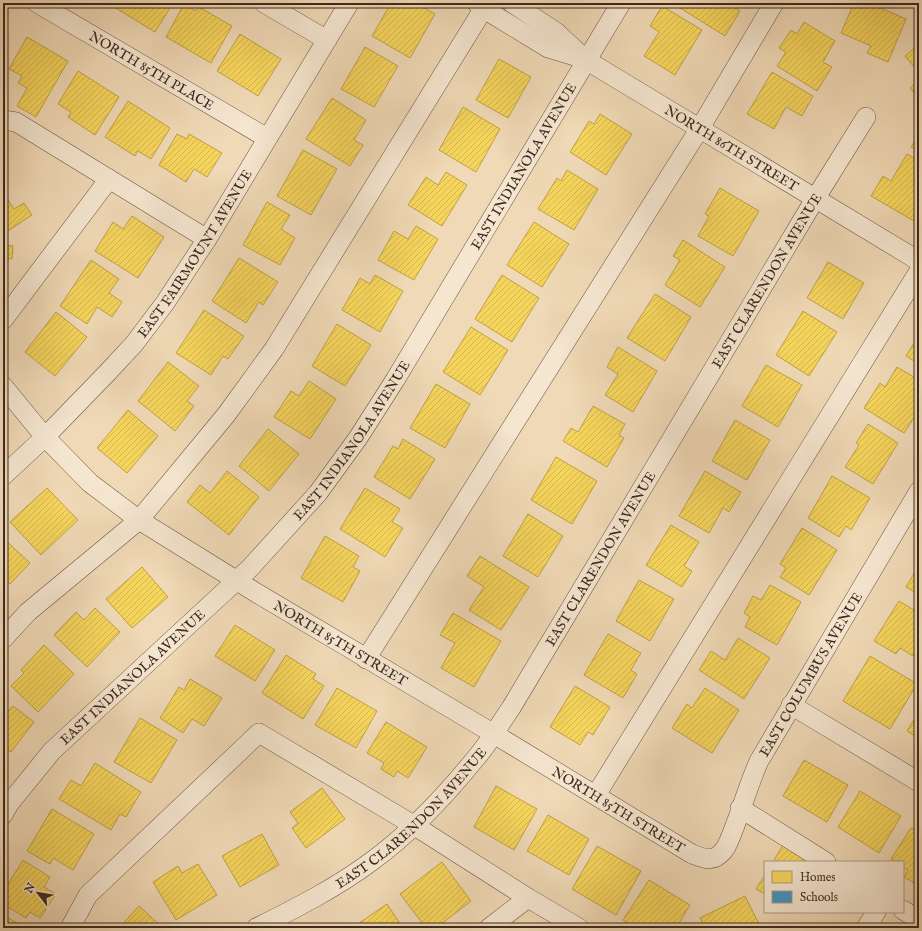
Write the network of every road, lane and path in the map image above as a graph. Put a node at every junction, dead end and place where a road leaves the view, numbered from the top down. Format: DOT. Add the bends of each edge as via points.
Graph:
graph roads {
  1 [pos="37,3"];
  2 [pos="264,3"];
  3 [pos="349,3"];
  4 [pos="512,3"];
  5 [pos="621,3"];
  6 [pos="774,3"];
  7 [pos="483,5"];
  8 [pos="327,40"];
  9 [pos="586,60"];
  10 [pos="866,117"];
  11 [pos="3,120"];
  12 [pos="700,128"];
  13 [pos="268,138"];
  14 [pos="109,179"];
  15 [pos="815,198"];
  16 [pos="207,239"];
  17 [pos="919,261"];
  18 [pos="919,271"];
  19 [pos="3,320"];
  20 [pos="3,386"];
  21 [pos="45,437"];
  22 [pos="3,476"];
  23 [pos="919,491"];
  24 [pos="139,520"];
  25 [pos="237,581"];
  26 [pos="3,639"];
  27 [pos="366,659"];
  28 [pos="791,705"];
  29 [pos="494,734"];
  30 [pos="919,782"];
  31 [pos="596,796"];
  32 [pos="740,808"];
  33 [pos="3,815"];
  34 [pos="415,826"];
  35 [pos="710,858"];
  36 [pos="824,861"];
  37 [pos="528,898"];
  38 [pos="904,911"];
  39 [pos="875,913"];
  40 [pos="919,920"];
  41 [pos="70,928"];
  42 [pos="256,928"];
  43 [pos="489,928"];
  44 [pos="579,928"];
  45 [pos="866,928"];
  1 -- 13 [label="street, NORTH 85TH PLACE"];
  2 -- 8 [label="street"];
  3 -- 8 [label="street, EAST FAIRMOUNT AVENUE"];
  4 -- 9 [label="street, NORTH 86TH STREET" via="556,32"];
  5 -- 9 [label="street, EAST INDIANOLA AVENUE"];
  6 -- 12 [label="street"];
  7 -- 9 [label="street, NORTH 86TH STREET" via="548,48"];
  7 -- 24 [label="street" via="274,349 226,415"];
  8 -- 13 [label="street, EAST FAIRMOUNT AVENUE"];
  9 -- 12 [label="street, NORTH 86TH STREET"];
  9 -- 25 [label="street, EAST INDIANOLA AVENUE" via="358,438 318,492"];
  10 -- 15 [label="street, EAST CLARENDON AVENUE"];
  11 -- 14 [label="street" via="16,122"];
  12 -- 15 [label="street, NORTH 86TH STREET"];
  12 -- 27 [label="street"];
  13 -- 16 [label="street, EAST FAIRMOUNT AVENUE"];
  14 -- 16 [label="street"];
  14 -- 19 [label="street"];
  15 -- 17 [label="street, NORTH 86TH STREET"];
  15 -- 29 [label="street, EAST CLARENDON AVENUE"];
  16 -- 21 [label="street, EAST FAIRMOUNT AVENUE" via="165,303 134,344"];
  18 -- 31 [label="street"];
  20 -- 21 [label="street, NORTH 85TH STREET"];
  21 -- 22 [label="street, EAST FAIRMOUNT AVENUE"];
  21 -- 24 [label="street, NORTH 85TH STREET" via="90,482"];
  23 -- 28 [label="street, EAST COLUMBUS AVENUE"];
  24 -- 25 [label="street, NORTH 85TH STREET"];
  24 -- 26 [label="street" via="28,612"];
  25 -- 27 [label="street, NORTH 85TH STREET"];
  25 -- 33 [label="street, EAST INDIANOLA AVENUE" via="52,751"];
  27 -- 29 [label="street, NORTH 85TH STREET"];
  28 -- 30 [label="street"];
  28 -- 32 [label="street, EAST COLUMBUS AVENUE" via="759,761"];
  29 -- 31 [label="street, NORTH 85TH STREET"];
  29 -- 34 [label="street, EAST CLARENDON AVENUE" via="477,757"];
  31 -- 35 [label="street, NORTH 85TH STREET" via="692,854"];
  32 -- 35 [label="street, EAST COLUMBUS AVENUE" via="728,844 720,855"];
  32 -- 36 [label="street"];
  34 -- 37 [label="street"];
  34 -- 41 [label="street" via="259,734 88,895"];
  34 -- 42 [label="street, EAST CLARENDON AVENUE" via="373,861 320,896"];
  37 -- 43 [label="street"];
  37 -- 44 [label="street"];
  38 -- 40 [label="street"];
  39 -- 45 [label="street"];
}
